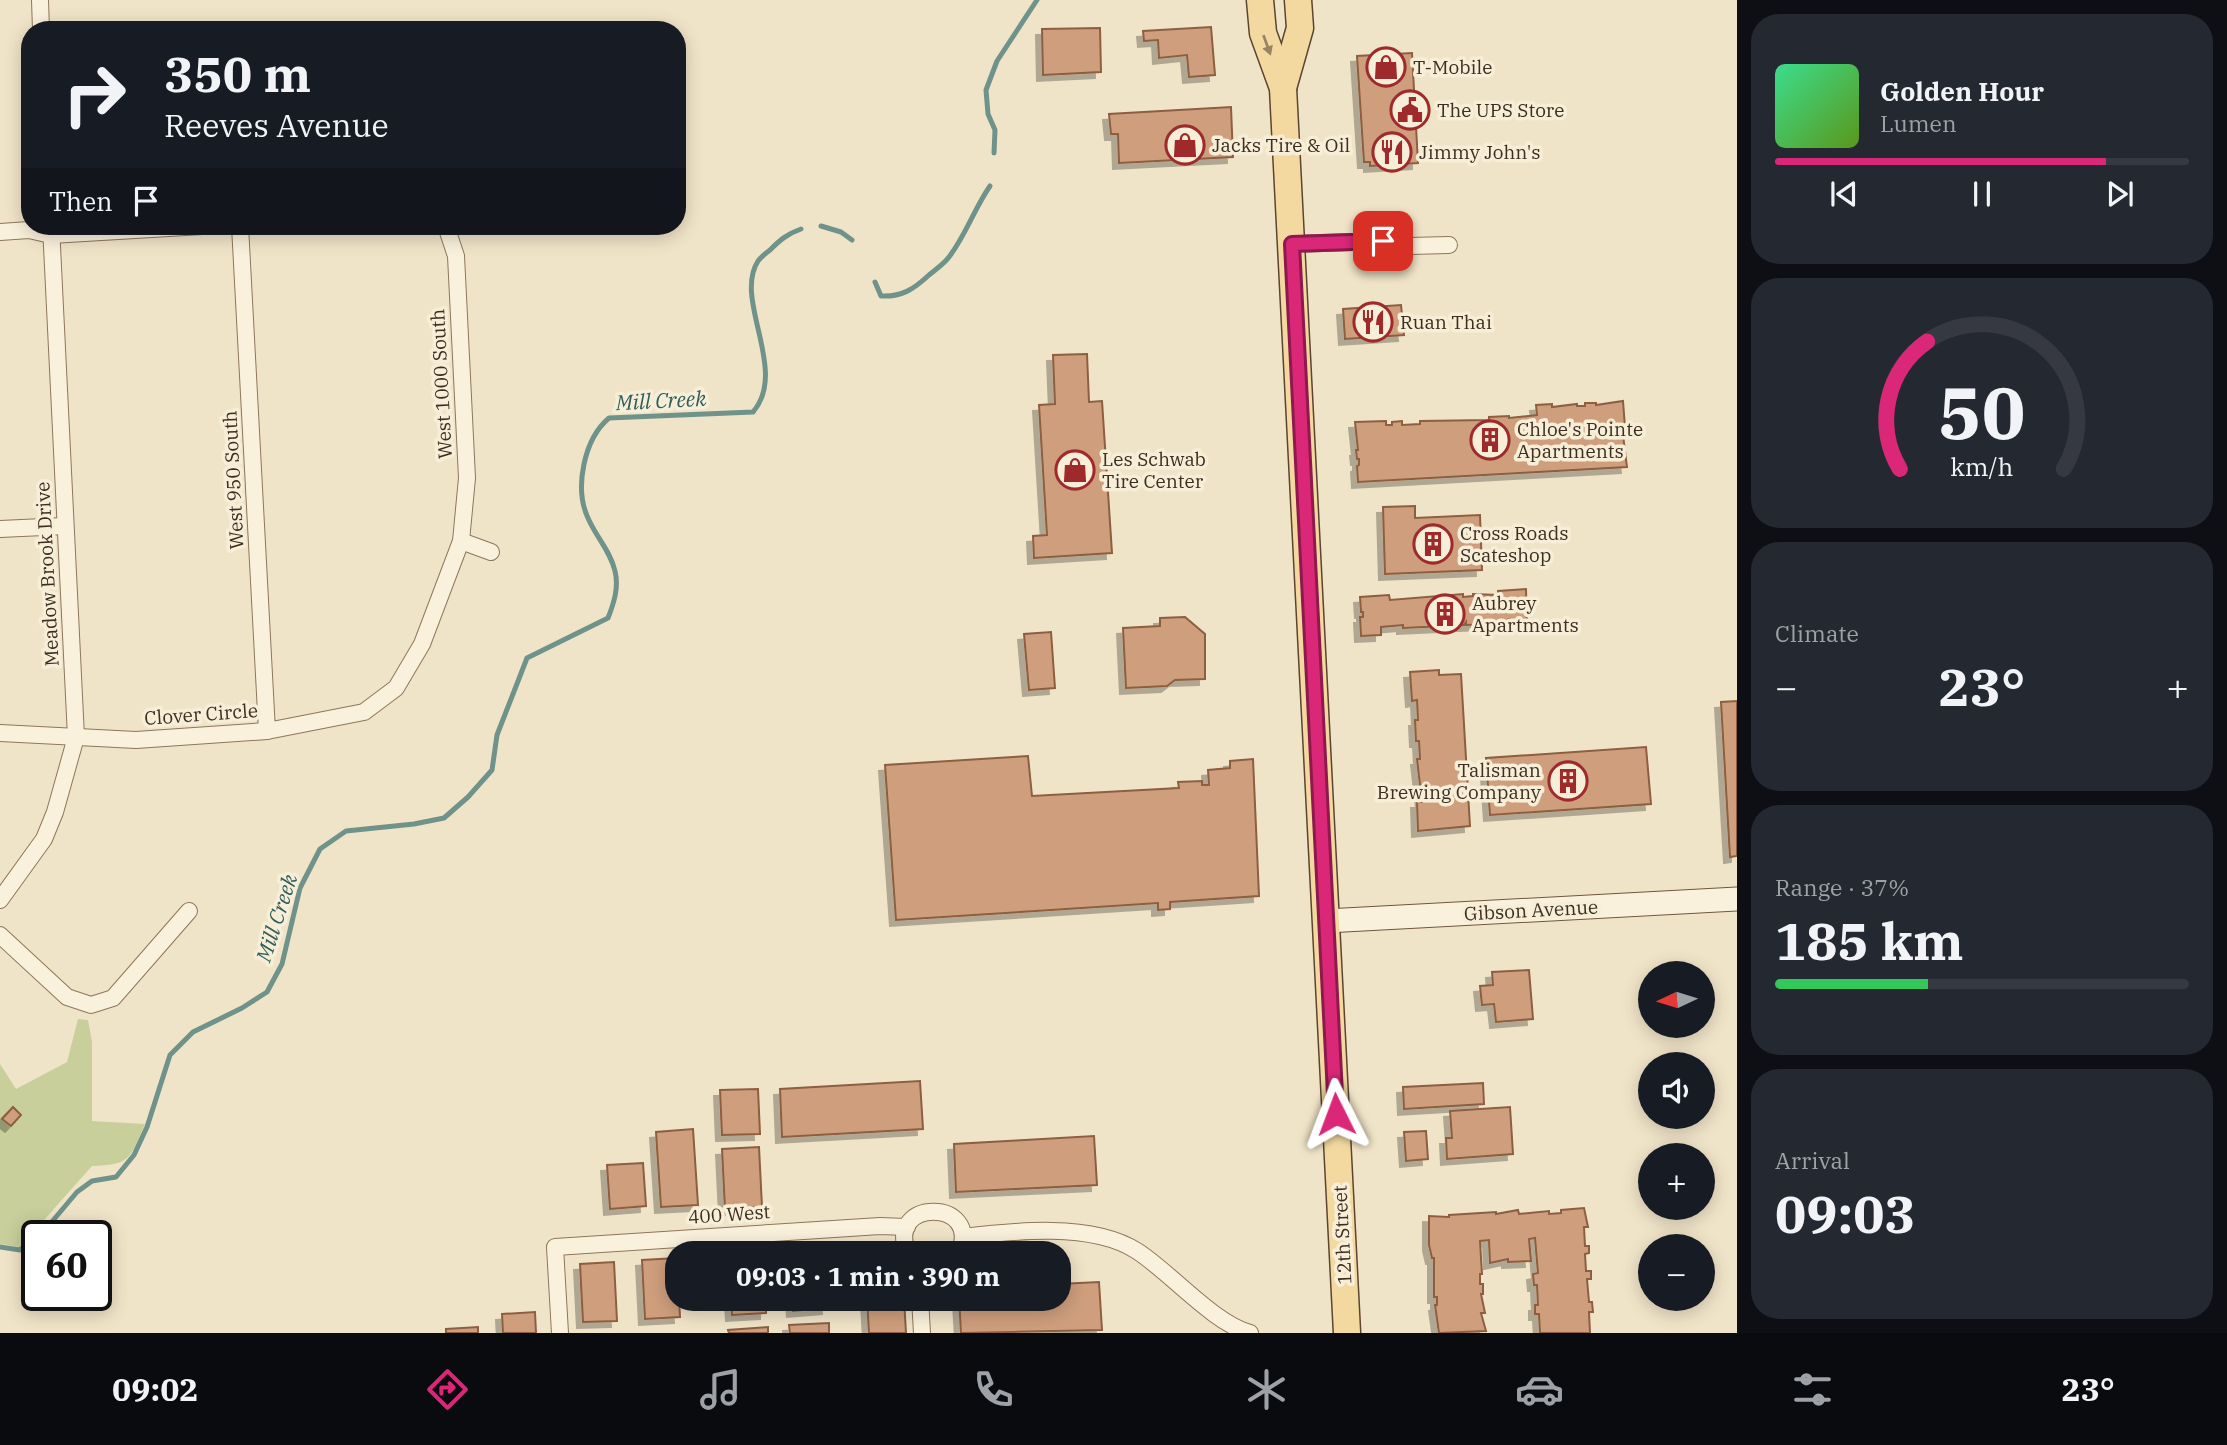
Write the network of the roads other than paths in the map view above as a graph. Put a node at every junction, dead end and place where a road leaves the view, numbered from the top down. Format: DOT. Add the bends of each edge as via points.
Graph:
graph roads {
  1 [pos="40,0"];
  2 [pos="1260,0"];
  3 [pos="1298,0"];
  4 [pos="41,21"];
  5 [pos="1283,88"];
  6 [pos="21,231"];
  7 [pos="0,232"];
  8 [pos="51,235"];
  9 [pos="240,235"];
  10 [pos="449,235"];
  11 [pos="1292,244"];
  12 [pos="1449,245"];
  13 [pos="65,526"];
  14 [pos="0,528"];
  15 [pos="461,541"];
  16 [pos="491,552"];
  17 [pos="396,688"];
  18 [pos="267,732"];
  19 [pos="0,733"];
  20 [pos="76,737"];
  21 [pos="1737,899"];
  22 [pos="0,900"];
  23 [pos="189,911"];
  24 [pos="1326,921"];
  25 [pos="0,935"];
  26 [pos="906,1227"];
  27 [pos="962,1237"];
  28 [pos="905,1241"];
  29 [pos="961,1241"];
  30 [pos="921,1311"];
  31 [pos="560,1333"];
  32 [pos="922,1333"];
  33 [pos="1250,1333"];
  34 [pos="1347,1333"];
  1 -- 4 [label="street"];
  2 -- 5 [label="main road, 12th Street, one-way" via="1263,33"];
  3 -- 5 [label="main road, 12th Street" via="1300,28"];
  5 -- 11 [label="main road, 12th Street"];
  6 -- 7 [label="street"];
  8 -- 13 [label="street, Meadow Brook Drive"];
  9 -- 18 [label="street, West 950 South"];
  10 -- 15 [label="street, West 1000 South" via="456,256 467,478"];
  11 -- 12 [label="street" via="1383,241"];
  11 -- 24 [label="main road, 12th Street"];
  13 -- 14 [label="street"];
  13 -- 20 [label="street, Meadow Brook Drive"];
  15 -- 16 [label="street"];
  15 -- 17 [label="street, West 1000 South" via="422,644"];
  17 -- 18 [label="street, Clover Circle" via="363,712"];
  18 -- 20 [label="street, Clover Circle" via="136,740"];
  19 -- 20 [label="street, Clover Circle"];
  20 -- 22 [label="street, Meadow Brook Drive" via="44,839"];
  21 -- 24 [label="street, Gibson Avenue"];
  23 -- 25 [label="street" via="113,998 91,1005 67,997"];
  24 -- 34 [label="main road, 12th Street"];
  26 -- 27 [label="street" via="919,1214 938,1210 955,1219"];
  26 -- 28 [label="street"];
  26 -- 31 [label="street, 400 West" via="555,1247"];
  27 -- 29 [label="street"];
  27 -- 33 [label="street" via="1065,1232 1122,1243 1221,1317"];
  30 -- 32 [label="street"];
}
